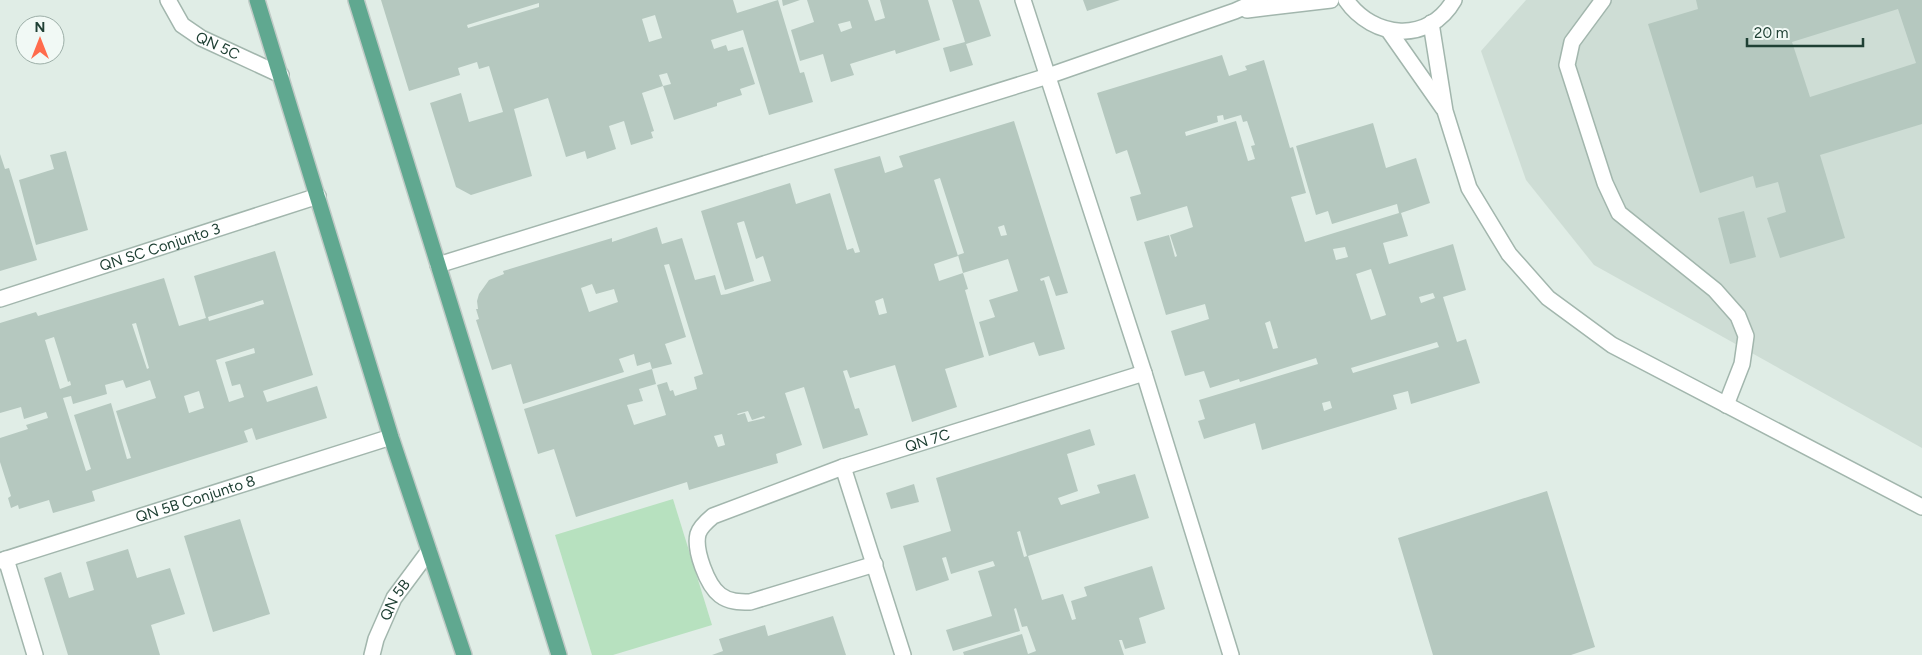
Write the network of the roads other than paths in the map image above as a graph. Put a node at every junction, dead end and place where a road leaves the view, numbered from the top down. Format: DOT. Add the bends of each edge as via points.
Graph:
graph roads {
  1 [pos="168,0"];
  2 [pos="257,0"];
  3 [pos="356,0"];
  4 [pos="1023,0"];
  5 [pos="1260,0"];
  6 [pos="1331,0"];
  7 [pos="1346,0"];
  8 [pos="1454,0"];
  9 [pos="1603,0"];
  10 [pos="1235,11"];
  11 [pos="1431,23"];
  12 [pos="1389,31"];
  13 [pos="281,74"];
  14 [pos="1048,76"];
  15 [pos="1445,111"];
  16 [pos="318,196"];
  17 [pos="438,266"];
  18 [pos="0,299"];
  19 [pos="1144,372"];
  20 [pos="1726,405"];
  21 [pos="391,437"];
  22 [pos="843,467"];
  23 [pos="1922,507"];
  24 [pos="429,550"];
  25 [pos="3,560"];
  26 [pos="874,564"];
  27 [pos="552,633"];
  28 [pos="36,655"];
  29 [pos="372,655"];
  30 [pos="464,655"];
  31 [pos="549,655"];
  32 [pos="559,655"];
  33 [pos="903,655"];
  34 [pos="1231,655"];
  1 -- 13 [label="street, QN 5C" via="182,25 201,38"];
  2 -- 13 [label="main road"];
  3 -- 17 [label="main road"];
  4 -- 14 [label="street"];
  5 -- 10 [label="street"];
  6 -- 10 [label="street"];
  7 -- 12 [label="street" via="1363,20"];
  8 -- 11 [label="street"];
  9 -- 20 [label="street" via="1572,42 1567,65 1605,183 1619,213 1715,290 1738,316 1746,336 1742,364"];
  10 -- 14 [label="street"];
  11 -- 12 [label="street" via="1411,31"];
  11 -- 15 [label="street"];
  12 -- 15 [label="street"];
  13 -- 16 [label="main road"];
  14 -- 17 [label="street"];
  14 -- 19 [label="street"];
  15 -- 20 [label="street" via="1469,188 1509,254 1548,298 1612,345"];
  16 -- 18 [label="street, QN SC Conjunto 3"];
  16 -- 21 [label="main road"];
  17 -- 27 [label="main road"];
  19 -- 22 [label="street, QN 7C"];
  19 -- 34 [label="street"];
  20 -- 23 [label="street"];
  21 -- 24 [label="main road"];
  21 -- 25 [label="street, QN 5B Conjunto 8"];
  22 -- 26 [label="street"];
  22 -- 26 [label="street, QN 7C" via="713,516 698,533 697,550 708,580 720,595 735,602 750,602"];
  24 -- 29 [label="street, QN 5B" via="394,598"];
  24 -- 30 [label="main road"];
  25 -- 28 [label="street"];
  26 -- 33 [label="street"];
  27 -- 31 [label="main road"];
  27 -- 32 [label="main road"];
}
